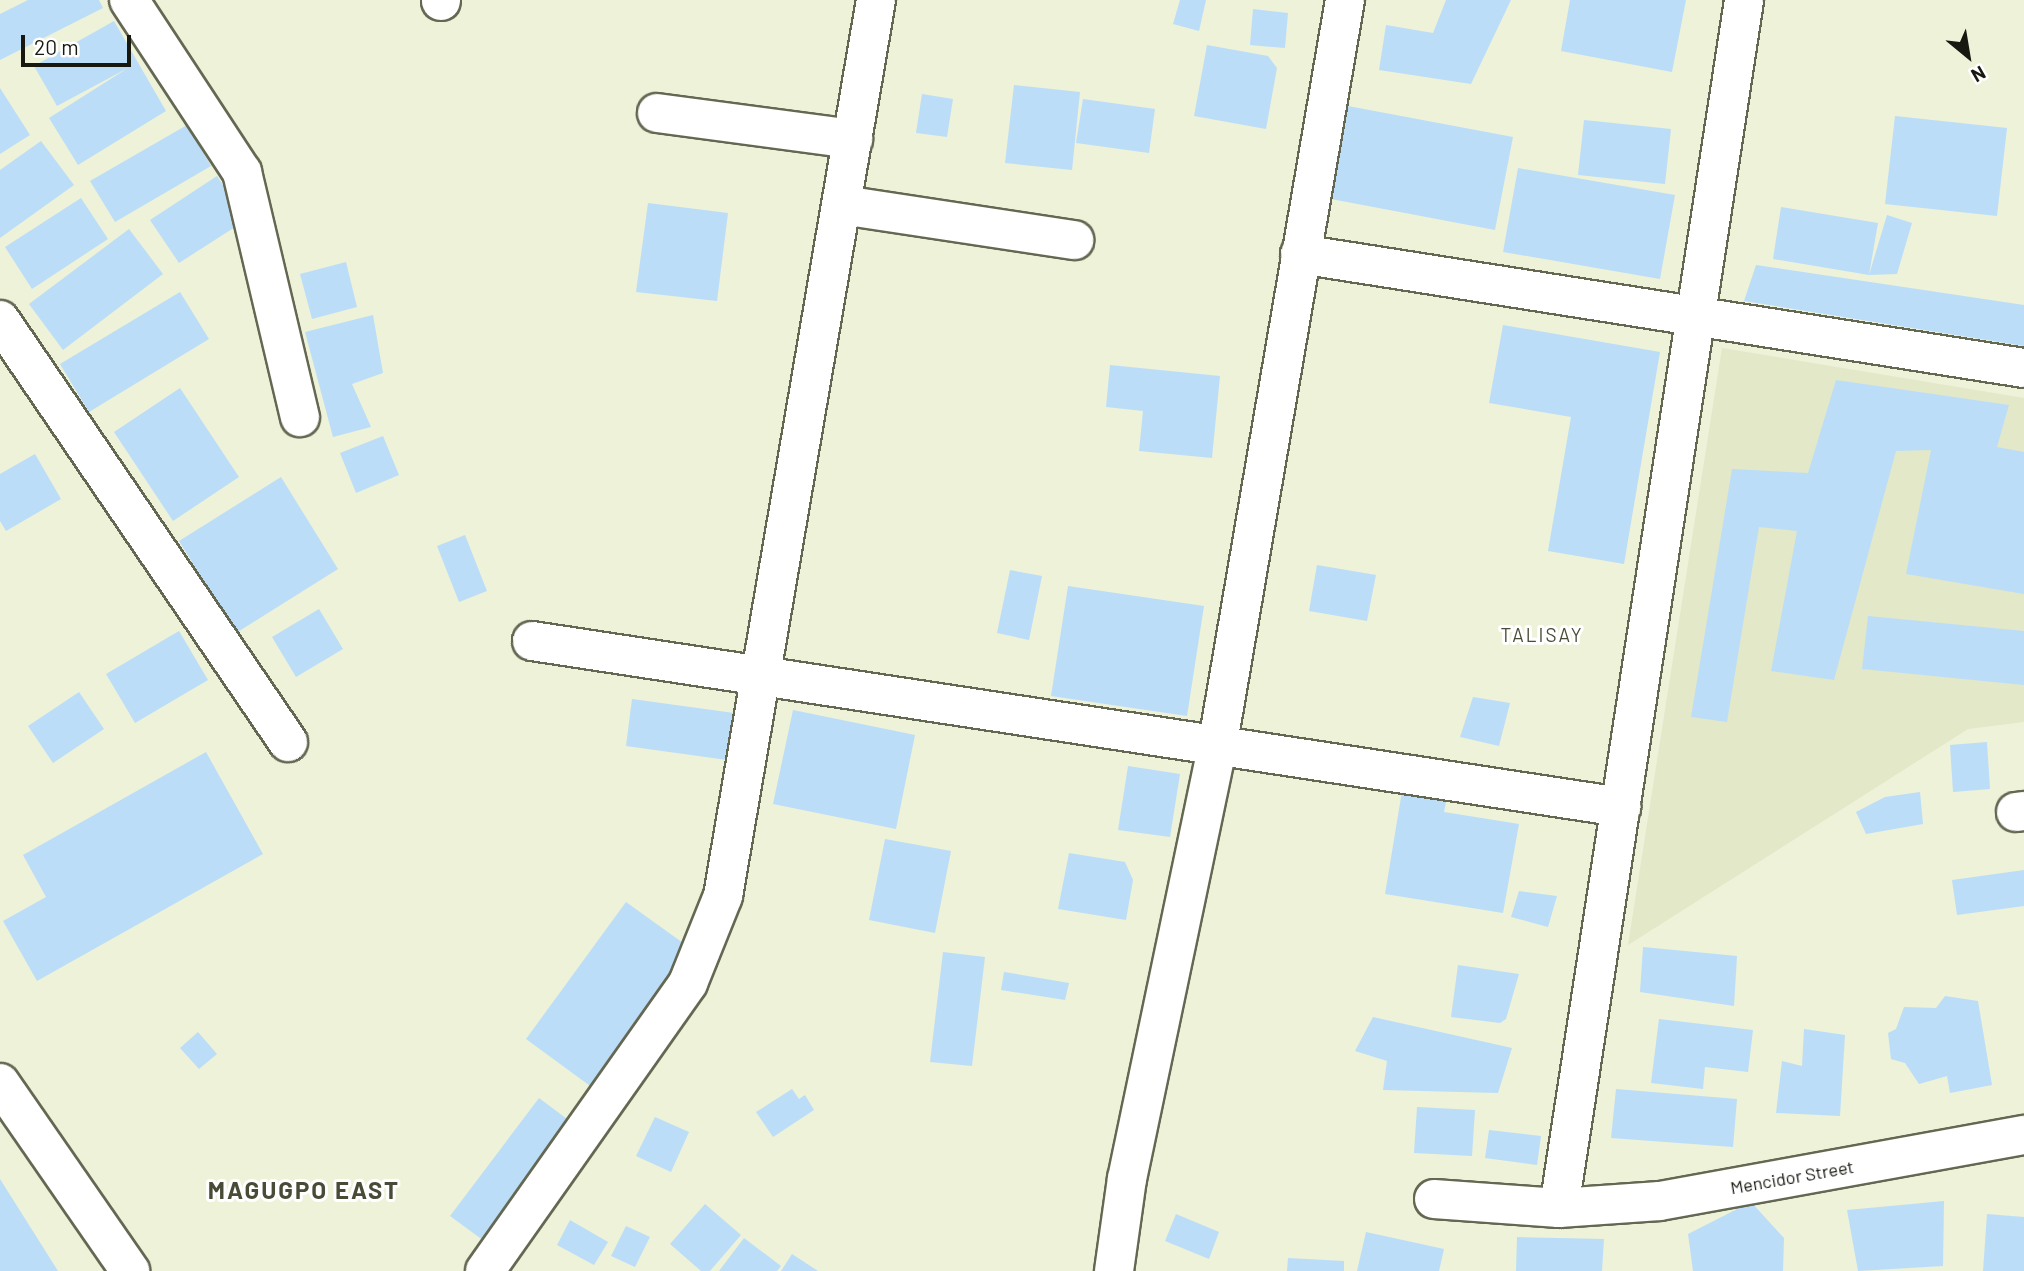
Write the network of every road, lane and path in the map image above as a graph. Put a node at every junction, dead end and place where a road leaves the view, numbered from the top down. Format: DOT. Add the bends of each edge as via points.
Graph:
graph roads {
  1 [pos="129,0"];
  2 [pos="876,0"];
  3 [pos="1345,0"];
  4 [pos="1744,0"];
  5 [pos="657,113"];
  6 [pos="853,139"];
  7 [pos="842,205"];
  8 [pos="1074,240"];
  9 [pos="1300,254"];
  10 [pos="1696,319"];
  11 [pos="0,320"];
  12 [pos="2024,369"];
  13 [pos="300,416"];
  14 [pos="532,641"];
  15 [pos="763,676"];
  16 [pos="288,742"];
  17 [pos="1217,748"];
  18 [pos="1621,807"];
  19 [pos="0,1083"];
  20 [pos="2024,1135"];
  21 [pos="1434,1199"];
  22 [pos="1559,1208"];
  23 [pos="130,1271"];
  24 [pos="485,1271"];
  25 [pos="1114,1271"];
  1 -- 13 [label="street" via="243,172"];
  2 -- 6 [label="street"];
  3 -- 9 [label="street"];
  4 -- 10 [label="street"];
  5 -- 6 [label="street"];
  6 -- 7 [label="street"];
  7 -- 8 [label="street"];
  7 -- 15 [label="street"];
  9 -- 10 [label="street"];
  9 -- 17 [label="street"];
  10 -- 12 [label="street"];
  10 -- 18 [label="street"];
  11 -- 16 [label="street"];
  14 -- 15 [label="street"];
  15 -- 17 [label="street"];
  15 -- 24 [label="street" via="723,896 707,944 688,983"];
  17 -- 18 [label="street"];
  17 -- 25 [label="street" via="1127,1179"];
  18 -- 22 [label="street"];
  19 -- 23 [label="street"];
  20 -- 22 [label="street, Mencidor Street" via="1660,1201"];
  21 -- 22 [label="street, Mencidor Street"];
}
